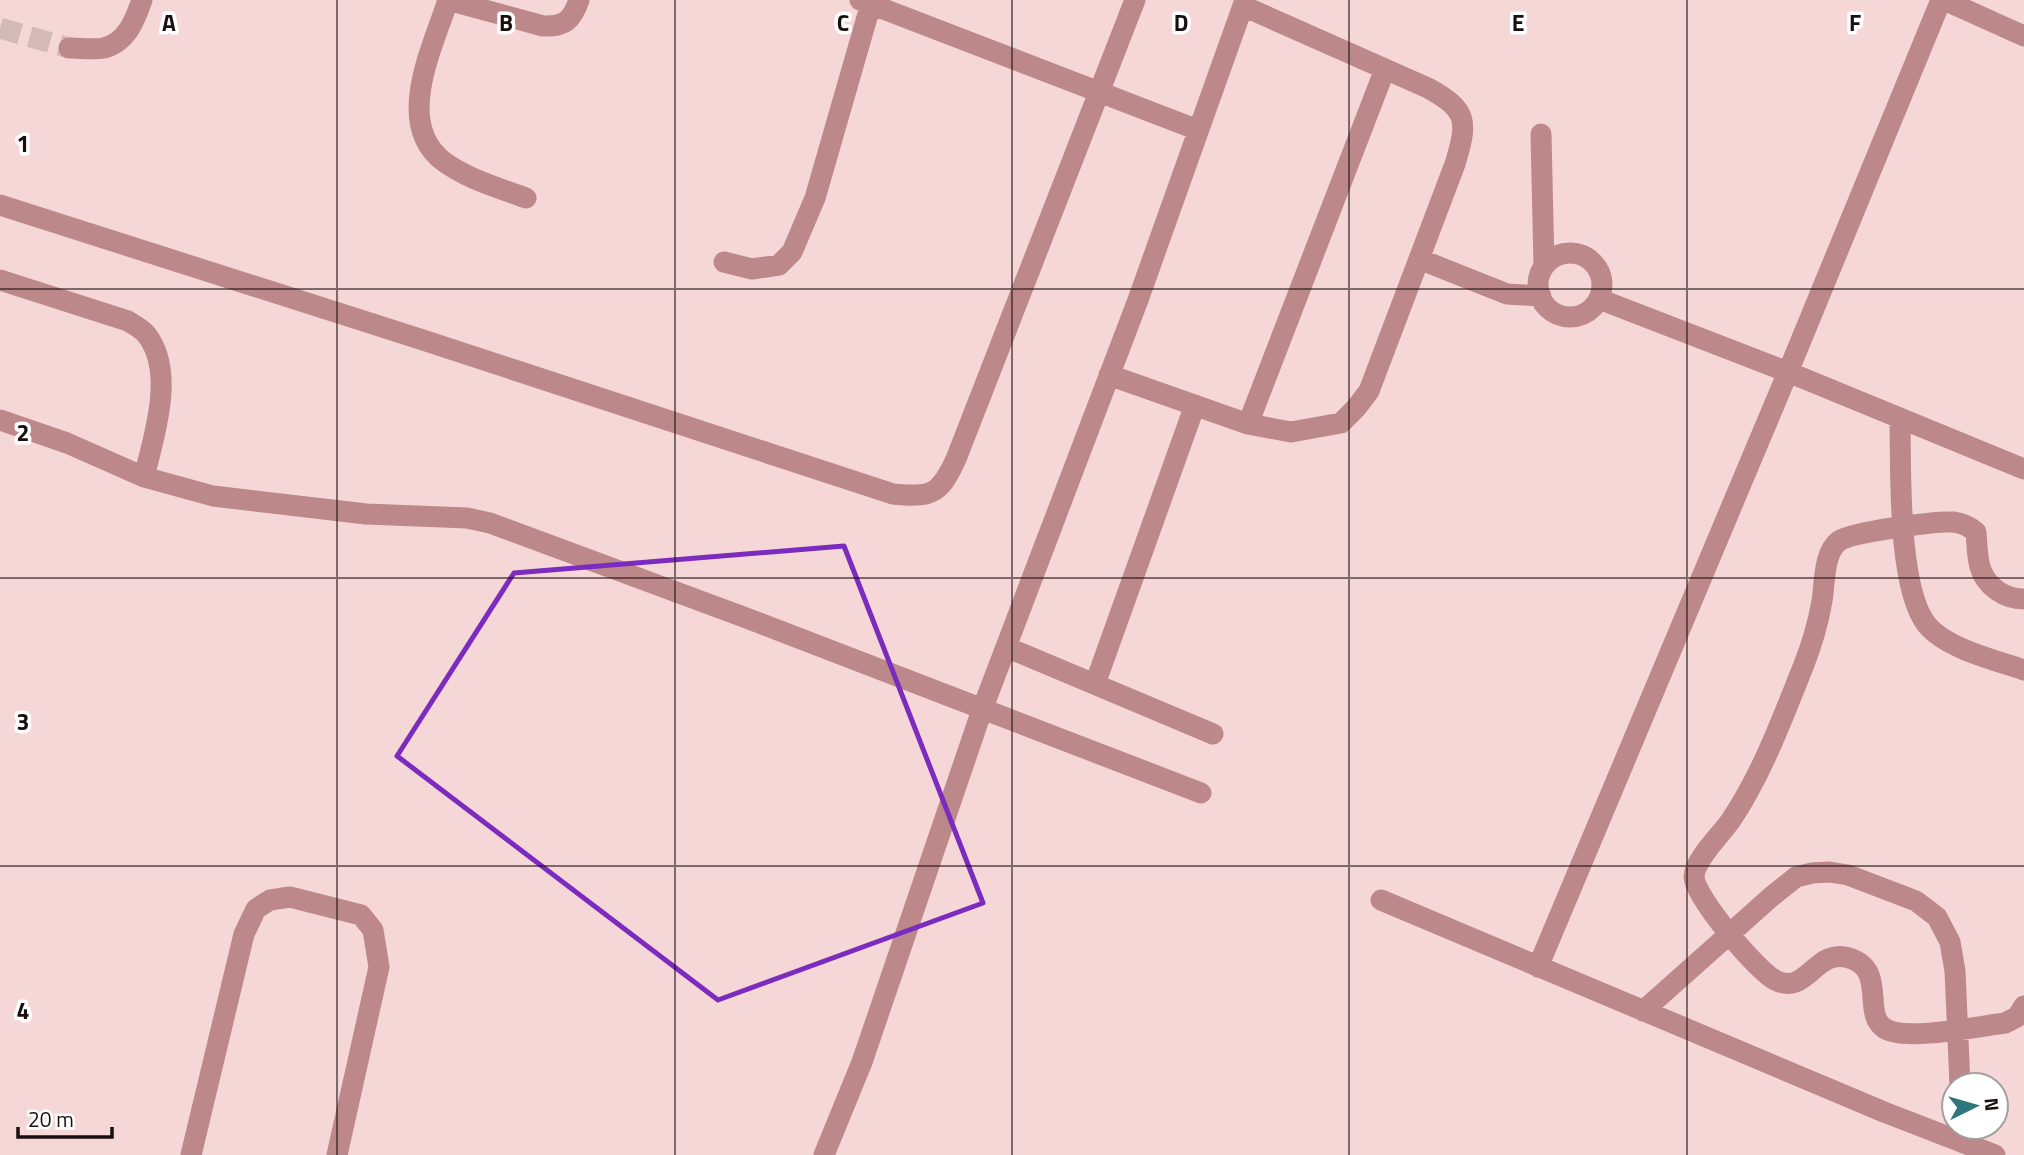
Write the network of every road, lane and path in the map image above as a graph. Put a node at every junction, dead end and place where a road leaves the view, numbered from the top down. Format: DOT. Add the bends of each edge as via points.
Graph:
graph roads {
  1 [pos="142,0"];
  2 [pos="448,0"];
  3 [pos="579,0"];
  4 [pos="1135,0"];
  5 [pos="1942,0"];
  6 [pos="867,1"];
  7 [pos="1244,3"];
  8 [pos="2024,36"];
  9 [pos="69,48"];
  10 [pos="1385,69"];
  11 [pos="1099,92"];
  12 [pos="1198,130"];
  13 [pos="1541,134"];
  14 [pos="526,198"];
  15 [pos="0,205"];
  16 [pos="1419,259"];
  17 [pos="724,262"];
  18 [pos="1544,266"];
  19 [pos="0,280"];
  20 [pos="1541,296"];
  21 [pos="1599,299"];
  22 [pos="1788,372"];
  23 [pos="1109,375"];
  24 [pos="1195,405"];
  25 [pos="1900,418"];
  26 [pos="0,420"];
  27 [pos="1248,424"];
  28 [pos="2024,469"];
  29 [pos="144,477"];
  30 [pos="1904,527"];
  31 [pos="2024,598"];
  32 [pos="1006,647"];
  33 [pos="2024,670"];
  34 [pos="1095,684"];
  35 [pos="982,710"];
  36 [pos="1213,734"];
  37 [pos="1201,793"];
  38 [pos="1381,900"];
  39 [pos="1729,934"];
  40 [pos="1538,967"];
  41 [pos="2024,1006"];
  42 [pos="1643,1011"];
  43 [pos="1957,1030"];
  44 [pos="1959,1071"];
  45 [pos="1940,1129"];
  46 [pos="1972,1141"];
  47 [pos="191,1155"];
  48 [pos="337,1155"];
  49 [pos="824,1155"];
  50 [pos="1995,1155"];
  1 -- 9 [label="lane" via="122,39 104,48"];
  2 -- 3 [label="lane" via="555,27 567,22"];
  2 -- 14 [label="lane" via="422,80 421,129 431,149 444,161"];
  4 -- 11 [label="lane"];
  5 -- 8 [label="lane"];
  5 -- 22 [label="lane"];
  6 -- 11 [label="lane"];
  6 -- 17 [label="lane" via="815,198 792,252 779,265 752,269"];
  7 -- 10 [label="lane"];
  7 -- 12 [label="lane"];
  10 -- 16 [label="lane" via="1447,98 1457,108 1463,125 1455,164"];
  10 -- 27 [label="lane"];
  11 -- 12 [label="lane"];
  11 -- 15 [label="lane" via="947,480 916,496 893,495"];
  12 -- 23 [label="lane"];
  13 -- 18 [label="lane"];
  16 -- 20 [label="lane" via="1507,294"];
  16 -- 27 [label="lane" via="1368,391 1349,416 1341,423 1291,432"];
  18 -- 20 [label="lane"];
  18 -- 21 [label="lane" via="1561,254 1582,254 1602,279"];
  19 -- 29 [label="lane" via="128,321 145,333 157,354 160,396"];
  20 -- 21 [label="lane" via="1554,312 1574,317"];
  21 -- 22 [label="lane"];
  22 -- 25 [label="lane"];
  22 -- 40 [label="lane"];
  23 -- 24 [label="lane"];
  23 -- 32 [label="lane"];
  24 -- 27 [label="lane"];
  24 -- 34 [label="lane"];
  25 -- 28 [label="lane"];
  25 -- 30 [label="lane"];
  26 -- 29 [label="lane"];
  29 -- 35 [label="lane" via="213,496 490,523"];
  30 -- 31 [label="lane" via="1968,525 1976,532 1980,568 1987,580 2000,593"];
  30 -- 33 [label="lane" via="1910,586 1928,626 1964,649"];
  30 -- 39 [label="lane" via="1854,535 1832,550 1815,633 1794,689 1752,787 1694,875 1705,904"];
  32 -- 34 [label="lane"];
  32 -- 35 [label="lane"];
  34 -- 36 [label="lane"];
  35 -- 37 [label="lane"];
  35 -- 49 [label="lane" via="862,1062"];
  38 -- 40 [label="lane"];
  39 -- 42 [label="lane"];
  39 -- 43 [label="lane" via="1773,980 1786,984 1795,984 1831,957 1860,962 1870,975 1876,1018 1884,1028 1924,1034"];
  39 -- 43 [label="lane" via="1797,877 1812,873 1847,875 1916,901 1937,917 1950,942"];
  40 -- 42 [label="lane"];
  41 -- 43 [label="lane" via="2017,1017 2005,1023"];
  42 -- 45 [label="lane" via="1884,1112"];
  43 -- 44 [label="lane"];
  46 -- 50 [label="lane"];
  47 -- 48 [label="lane" via="244,933 256,909 270,900 290,897 361,915 373,930 377,949 379,967"];
}
